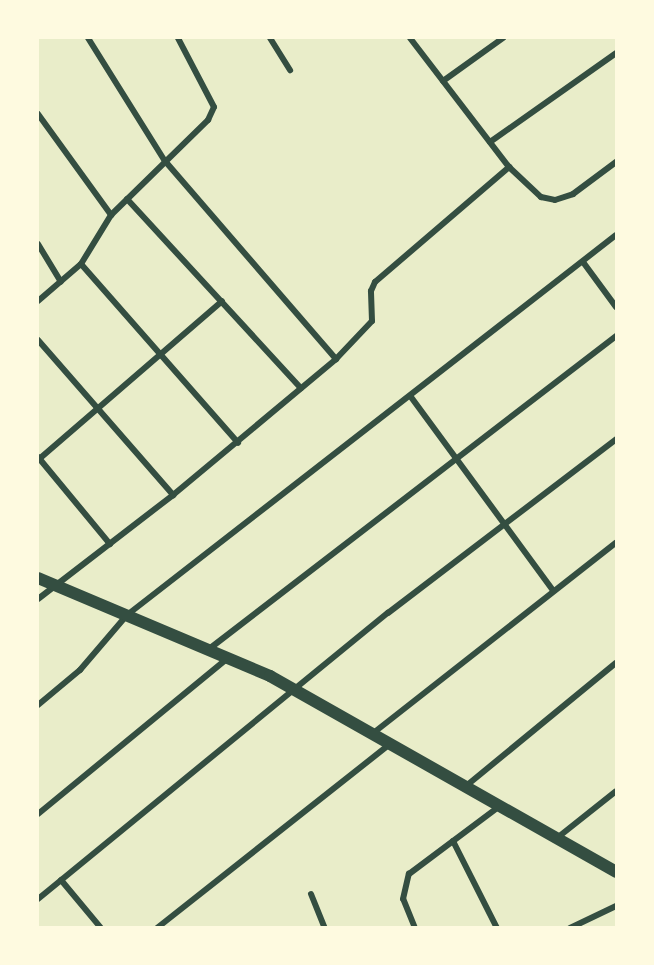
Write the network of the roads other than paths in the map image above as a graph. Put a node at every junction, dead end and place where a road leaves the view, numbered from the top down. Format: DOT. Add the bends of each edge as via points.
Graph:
graph roads {
  1 [pos="88,38"];
  2 [pos="178,38"];
  3 [pos="270,38"];
  4 [pos="410,38"];
  5 [pos="503,38"];
  6 [pos="616,53"];
  7 [pos="291,70"];
  8 [pos="443,81"];
  9 [pos="38,114"];
  10 [pos="490,142"];
  11 [pos="165,161"];
  12 [pos="616,162"];
  13 [pos="509,167"];
  14 [pos="127,199"];
  15 [pos="111,215"];
  16 [pos="616,235"];
  17 [pos="38,244"];
  18 [pos="583,262"];
  19 [pos="81,264"];
  20 [pos="61,282"];
  21 [pos="38,301"];
  22 [pos="222,301"];
  23 [pos="616,307"];
  24 [pos="616,336"];
  25 [pos="38,340"];
  26 [pos="160,355"];
  27 [pos="336,359"];
  28 [pos="301,388"];
  29 [pos="411,397"];
  30 [pos="98,408"];
  31 [pos="616,439"];
  32 [pos="238,443"];
  33 [pos="38,458"];
  34 [pos="458,458"];
  35 [pos="173,495"];
  36 [pos="506,523"];
  37 [pos="616,543"];
  38 [pos="110,544"];
  39 [pos="38,578"];
  40 [pos="53,587"];
  41 [pos="553,590"];
  42 [pos="38,599"];
  43 [pos="127,615"];
  44 [pos="207,651"];
  45 [pos="227,659"];
  46 [pos="616,663"];
  47 [pos="293,689"];
  48 [pos="38,705"];
  49 [pos="372,734"];
  50 [pos="390,744"];
  51 [pos="466,786"];
  52 [pos="616,791"];
  53 [pos="500,806"];
  54 [pos="38,814"];
  55 [pos="557,838"];
  56 [pos="453,841"];
  57 [pos="616,872"];
  58 [pos="61,880"];
  59 [pos="311,894"];
  60 [pos="38,899"];
  61 [pos="616,906"];
  62 [pos="100,927"];
  63 [pos="157,927"];
  64 [pos="325,927"];
  65 [pos="414,927"];
  66 [pos="497,927"];
  67 [pos="570,927"];
  1 -- 11 [label="street"];
  2 -- 11 [label="street" via="214,107 208,120"];
  3 -- 7 [label="street"];
  4 -- 8 [label="street"];
  5 -- 8 [label="street"];
  6 -- 10 [label="street"];
  8 -- 10 [label="street"];
  9 -- 15 [label="street"];
  10 -- 13 [label="street"];
  11 -- 14 [label="street"];
  11 -- 27 [label="street"];
  12 -- 13 [label="street" via="573,194 555,200 541,197"];
  13 -- 27 [label="street" via="375,282 371,291 372,321"];
  14 -- 15 [label="street"];
  14 -- 22 [label="street"];
  15 -- 19 [label="street"];
  16 -- 18 [label="street"];
  17 -- 20 [label="street"];
  18 -- 23 [label="street"];
  18 -- 29 [label="street"];
  19 -- 20 [label="street"];
  19 -- 26 [label="street"];
  20 -- 21 [label="street"];
  22 -- 26 [label="street"];
  22 -- 28 [label="street"];
  24 -- 34 [label="street"];
  25 -- 30 [label="street"];
  26 -- 30 [label="street"];
  26 -- 32 [label="street"];
  27 -- 28 [label="street"];
  28 -- 32 [label="street"];
  29 -- 34 [label="street"];
  29 -- 43 [label="street"];
  30 -- 33 [label="street"];
  30 -- 35 [label="street"];
  31 -- 36 [label="street"];
  32 -- 35 [label="street"];
  33 -- 38 [label="street"];
  34 -- 36 [label="street"];
  34 -- 44 [label="street"];
  35 -- 38 [label="street"];
  36 -- 41 [label="street"];
  36 -- 47 [label="street"];
  37 -- 41 [label="street"];
  38 -- 40 [label="street"];
  39 -- 40 [label="main road"];
  40 -- 42 [label="street"];
  40 -- 43 [label="main road"];
  41 -- 49 [label="street"];
  43 -- 44 [label="main road"];
  43 -- 48 [label="street" via="80,670"];
  44 -- 45 [label="main road"];
  45 -- 47 [label="main road"];
  45 -- 54 [label="street"];
  46 -- 51 [label="street"];
  47 -- 49 [label="main road"];
  47 -- 58 [label="street"];
  49 -- 50 [label="main road"];
  50 -- 51 [label="main road"];
  50 -- 63 [label="street"];
  51 -- 53 [label="main road"];
  52 -- 55 [label="street"];
  53 -- 55 [label="main road"];
  53 -- 56 [label="street"];
  55 -- 57 [label="main road"];
  56 -- 65 [label="street" via="409,874 403,887 403,899"];
  56 -- 66 [label="street"];
  58 -- 60 [label="street"];
  58 -- 62 [label="street"];
  59 -- 64 [label="street"];
  61 -- 67 [label="street"];
}
